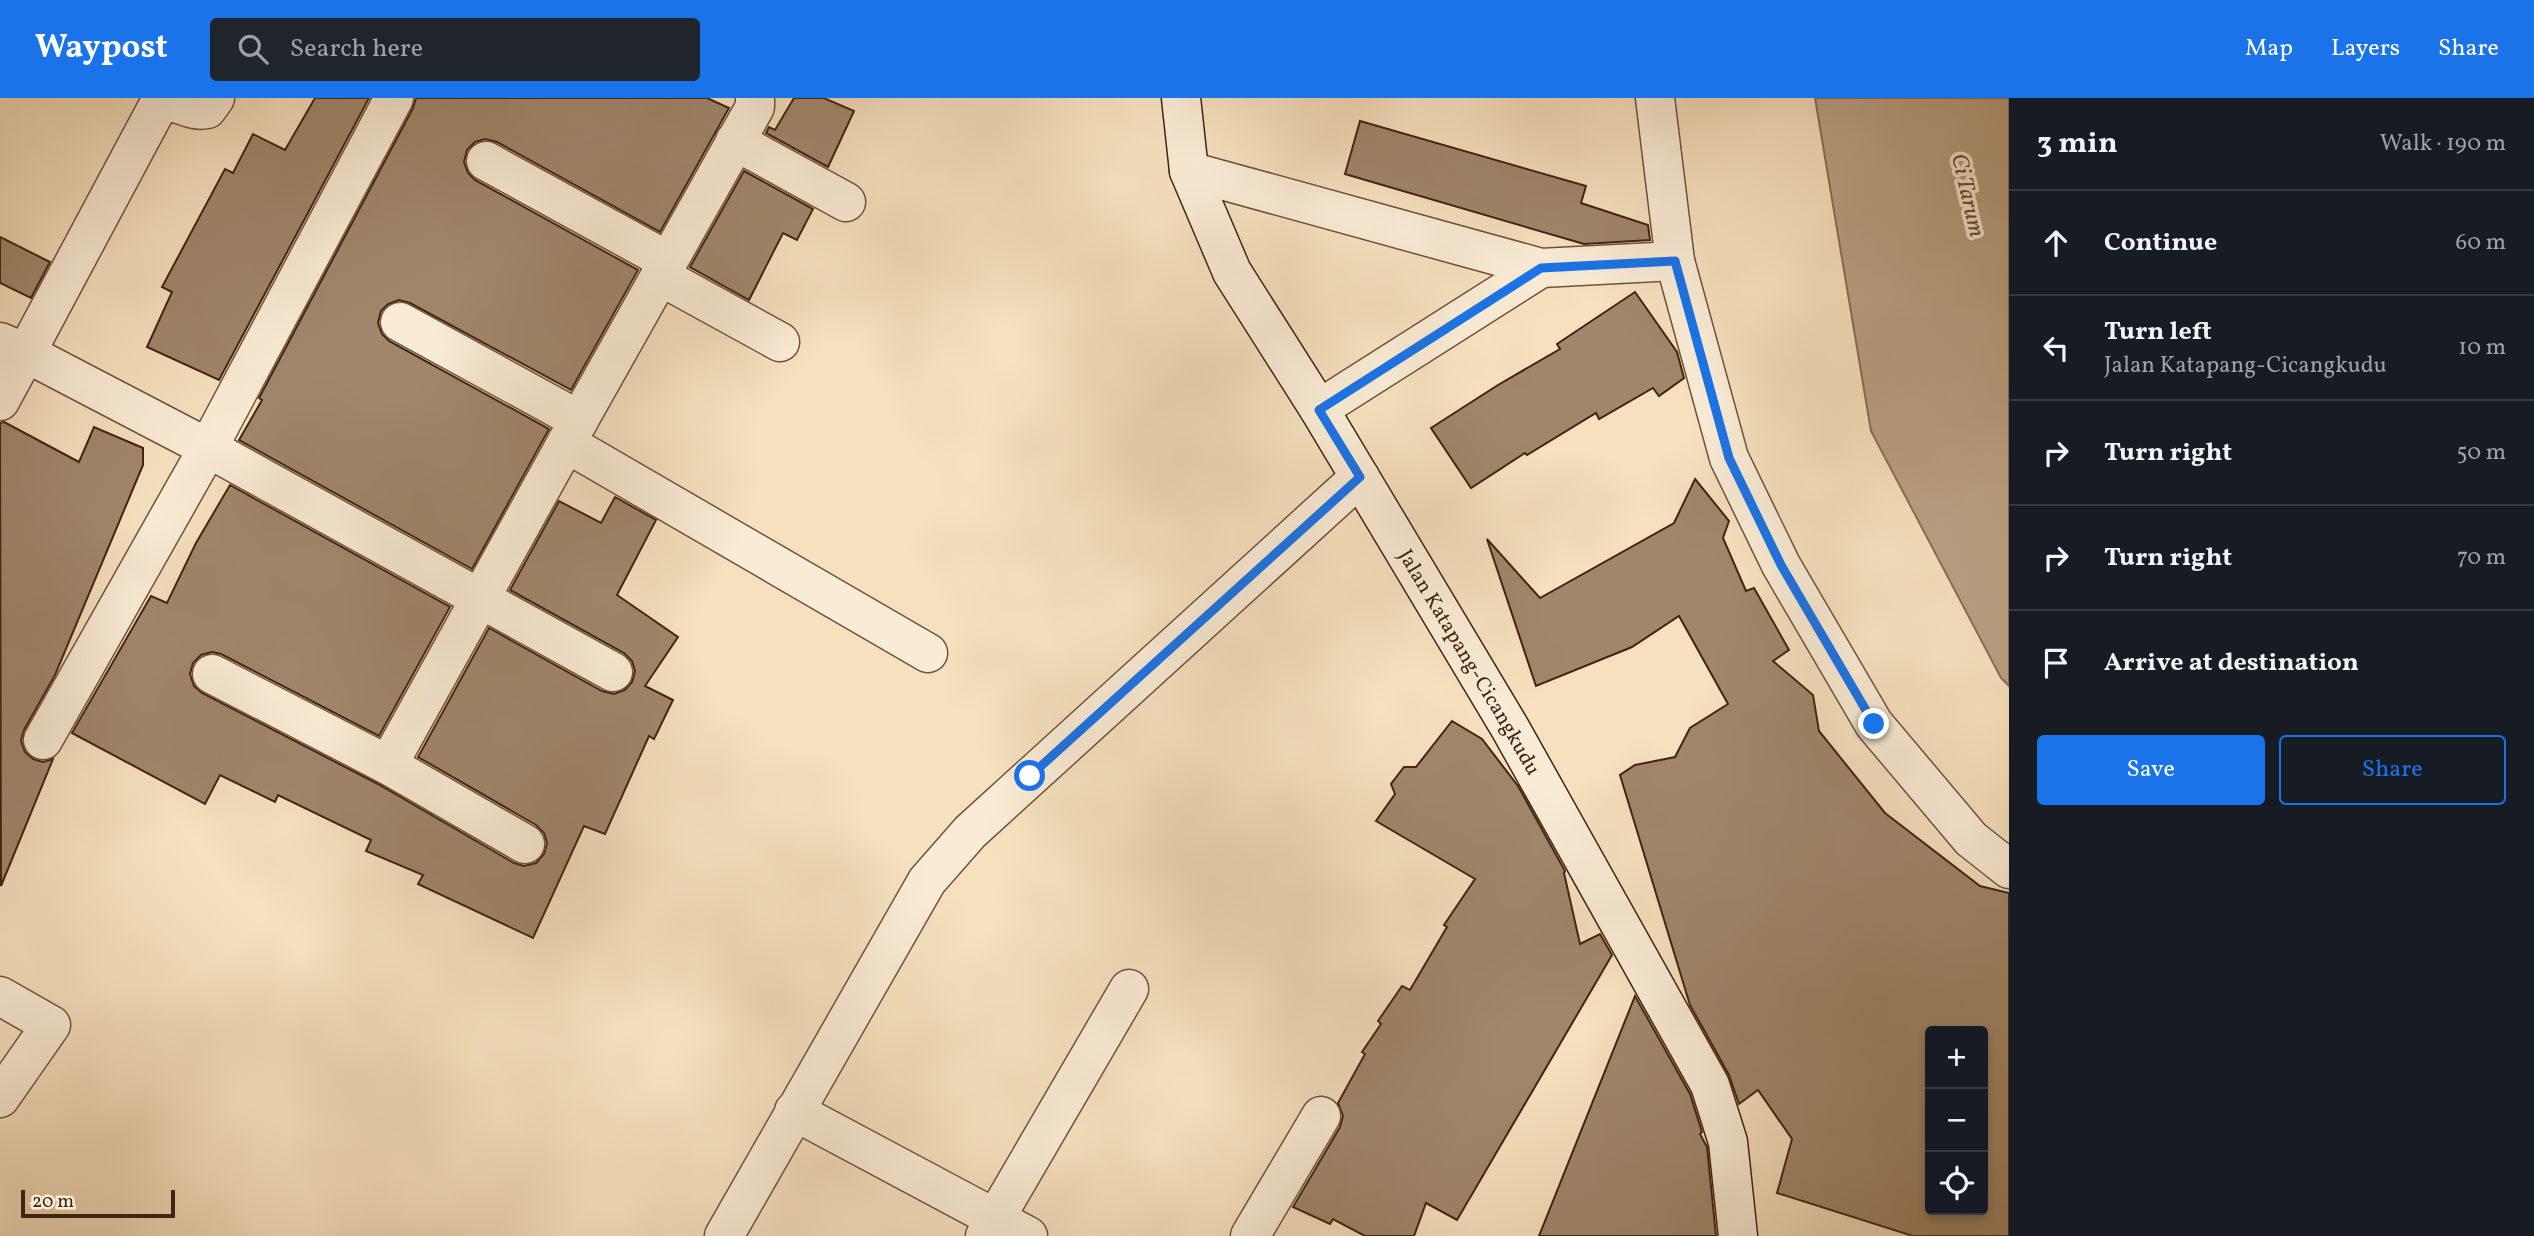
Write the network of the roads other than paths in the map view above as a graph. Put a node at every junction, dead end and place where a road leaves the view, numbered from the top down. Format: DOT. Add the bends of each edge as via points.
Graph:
graph roads {
  1 [pos="215,98"];
  2 [pos="394,98"];
  3 [pos="755,98"];
  4 [pos="1181,98"];
  5 [pos="1655,98"];
  6 [pos="735,141"];
  7 [pos="486,161"];
  8 [pos="1189,171"];
  9 [pos="846,202"];
  10 [pos="1675,261"];
  11 [pos="1541,268"];
  12 [pos="664,269"];
  13 [pos="400,322"];
  14 [pos="780,342"];
  15 [pos="13,348"];
  16 [pos="0,401"];
  17 [pos="1319,410"];
  18 [pos="573,432"];
  19 [pos="208,449"];
  20 [pos="1360,477"];
  21 [pos="480,598"];
  22 [pos="928,653"];
  23 [pos="613,671"];
  24 [pos="212,674"];
  25 [pos="43,740"];
  26 [pos="388,765"];
  27 [pos="525,844"];
  28 [pos="2009,869"];
  29 [pos="1129,989"];
  30 [pos="0,996"];
  31 [pos="0,1098"];
  32 [pos="794,1111"];
  33 [pos="1321,1116"];
  34 [pos="1003,1230"];
  35 [pos="724,1236"];
  36 [pos="1250,1236"];
  37 [pos="1738,1236"];
  1 -- 15 [label="street" via="199,111 168,99 159,104"];
  2 -- 19 [label="street"];
  3 -- 6 [label="street" via="755,107"];
  4 -- 8 [label="street, Jalan Katapang-Cicangkudu"];
  5 -- 10 [label="street"];
  6 -- 9 [label="street"];
  6 -- 12 [label="street"];
  7 -- 12 [label="street"];
  8 -- 11 [label="street"];
  8 -- 17 [label="street, Jalan Katapang-Cicangkudu" via="1232,272"];
  10 -- 11 [label="street"];
  10 -- 28 [label="street" via="1729,458 1781,565 1874,724 1971,839"];
  11 -- 17 [label="street"];
  12 -- 14 [label="street"];
  12 -- 18 [label="street"];
  13 -- 18 [label="street"];
  15 -- 16 [label="street"];
  15 -- 19 [label="street"];
  17 -- 20 [label="street, Jalan Katapang-Cicangkudu"];
  18 -- 21 [label="street"];
  18 -- 22 [label="street"];
  19 -- 21 [label="street"];
  19 -- 25 [label="street"];
  20 -- 32 [label="street" via="961,842 927,881"];
  20 -- 37 [label="street, Jalan Katapang-Cicangkudu" via="1510,728 1710,1085 1728,1142"];
  21 -- 23 [label="street"];
  21 -- 26 [label="street"];
  24 -- 26 [label="street"];
  26 -- 27 [label="street"];
  29 -- 34 [label="street"];
  30 -- 31 [label="street" via="51,1025"];
  32 -- 34 [label="street"];
  32 -- 35 [label="street"];
  33 -- 36 [label="street"];
}
